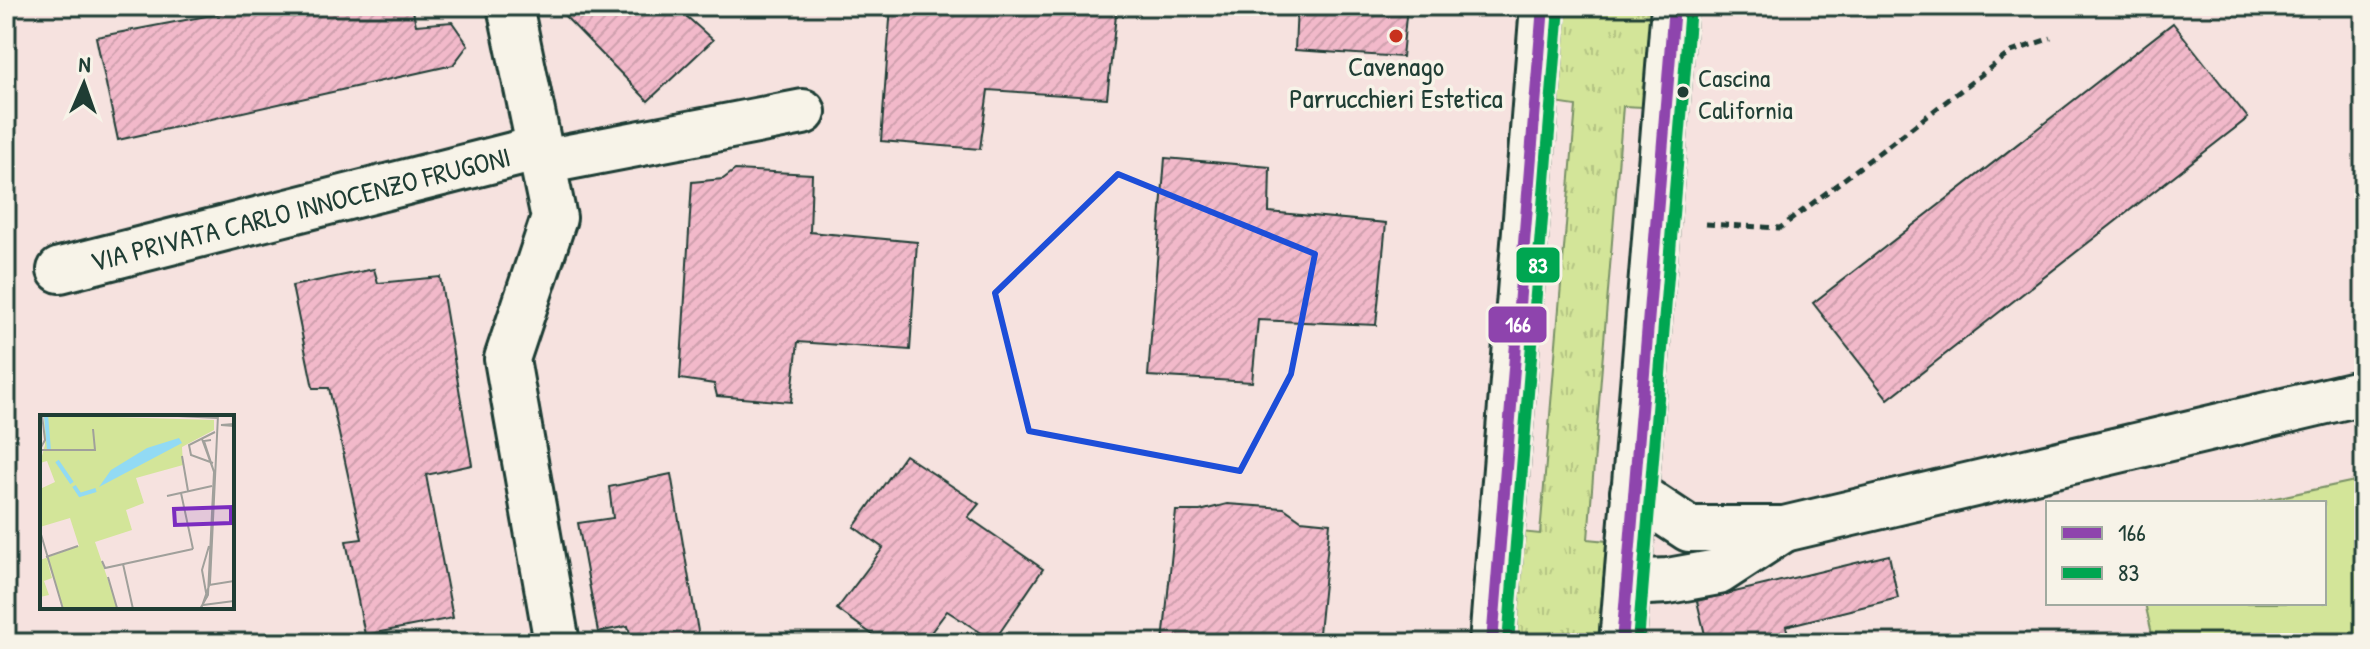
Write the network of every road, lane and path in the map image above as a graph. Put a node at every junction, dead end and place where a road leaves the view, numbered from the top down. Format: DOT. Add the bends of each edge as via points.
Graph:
graph roads {
  1 [pos="510,6"];
  2 [pos="1543,6"];
  3 [pos="1674,6"];
  4 [pos="2051,38"];
  5 [pos="803,112"];
  6 [pos="541,155"];
  7 [pos="1691,223"];
  8 [pos="60,270"];
  9 [pos="2364,392"];
  10 [pos="1633,492"];
  11 [pos="1784,529"];
  12 [pos="1627,583"];
  13 [pos="557,643"];
  14 [pos="1492,643"];
  15 [pos="1622,643"];
  1 -- 6 [label="street, VIA PRIVATA CARLO INNOCENZO FRUGONI"];
  2 -- 14 [label="street"];
  3 -- 10 [label="street"];
  4 -- 7 [label="path" via="2011,52 1780,228"];
  5 -- 6 [label="street"];
  6 -- 8 [label="street, VIA PRIVATA CARLO INNOCENZO FRUGONI"];
  6 -- 13 [label="street, VIA PRIVATA CARLO INNOCENZO FRUGONI" via="554,218 507,359"];
  9 -- 11 [label="street"];
  10 -- 11 [label="street" via="1689,529"];
  10 -- 12 [label="street"];
  11 -- 12 [label="street" via="1718,572"];
  12 -- 15 [label="street"];
}
